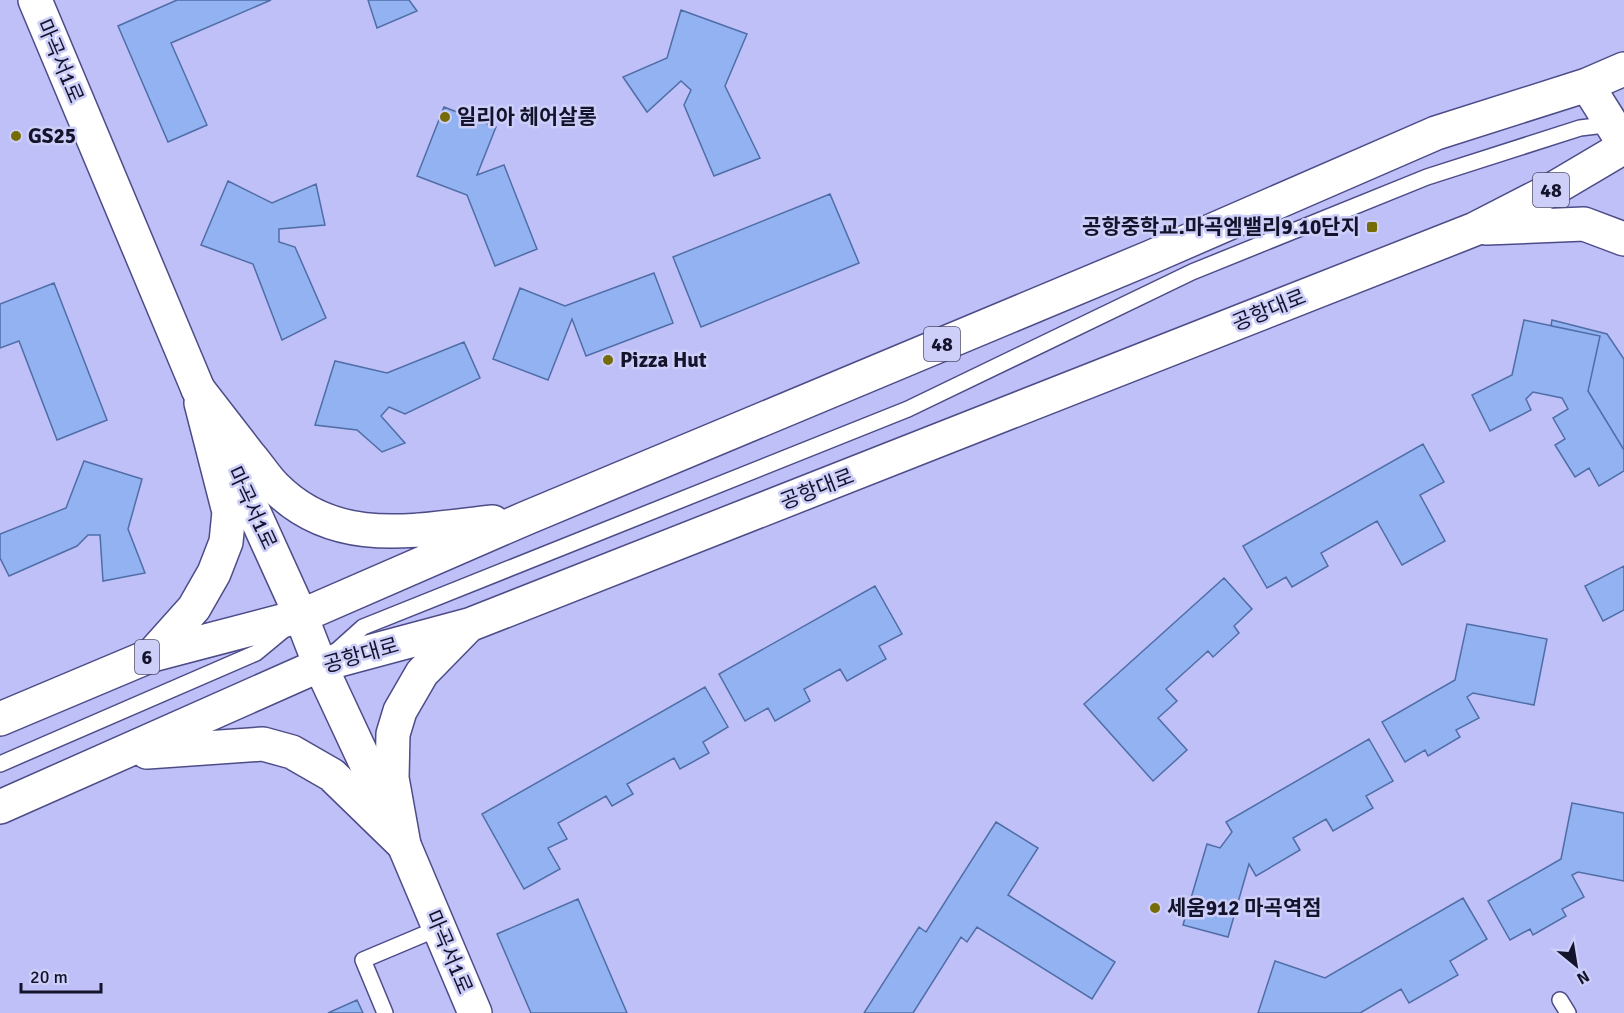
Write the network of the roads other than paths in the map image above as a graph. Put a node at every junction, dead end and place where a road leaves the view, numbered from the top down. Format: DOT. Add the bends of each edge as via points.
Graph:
graph roads {
  1 [pos="35,0"];
  2 [pos="1624,69"];
  3 [pos="1624,84"];
  4 [pos="1587,86"];
  5 [pos="1621,135"];
  6 [pos="1475,229"];
  7 [pos="1624,240"];
  8 [pos="198,390"];
  9 [pos="524,519"];
  10 [pos="301,616"];
  11 [pos="469,626"];
  12 [pos="152,655"];
  13 [pos="320,665"];
  14 [pos="0,719"];
  15 [pos="124,753"];
  16 [pos="0,764"];
  17 [pos="0,807"];
  18 [pos="404,845"];
  19 [pos="439,927"];
  20 [pos="385,1013"];
  21 [pos="476,1013"];
  1 -- 8 [label="main road, 마곡서1로 / 6"];
  2 -- 4 [label="main road, 48"];
  3 -- 4 [label="lane"];
  4 -- 5 [label="main road"];
  4 -- 9 [label="main road, 48" via="1436,133 1151,257"];
  5 -- 6 [label="main road, 공항대로 / 48" via="1553,189"];
  5 -- 13 [label="lane" via="1580,128 1427,177 1192,272 908,409 363,627"];
  6 -- 7 [label="main road" via="1584,224"];
  6 -- 11 [label="main road, 공항대로 / 48"];
  8 -- 9 [label="main road" via="274,486 297,506 327,523 362,530 409,531"];
  8 -- 10 [label="main road, 마곡서1로 / 6"];
  8 -- 12 [label="main road, 6" via="229,512 226,542 194,608"];
  9 -- 10 [label="main road, 48"];
  10 -- 12 [label="main road, 6"];
  10 -- 13 [label="main road, 마곡서1로 / 6"];
  10 -- 16 [label="lane" via="256,653"];
  11 -- 13 [label="main road, 공항대로 / 48"];
  11 -- 18 [label="main road" via="422,673 400,711 393,734 392,778"];
  12 -- 14 [label="main road, 6"];
  13 -- 15 [label="main road, 공항대로"];
  13 -- 18 [label="main road, 마곡서1로"];
  15 -- 17 [label="main road, 공항대로"];
  15 -- 18 [label="main road" via="263,744 292,752 332,775"];
  18 -- 19 [label="main road, 마곡서1로"];
  19 -- 20 [label="lane" via="363,960"];
  19 -- 21 [label="main road, 마곡서1로"];
}
